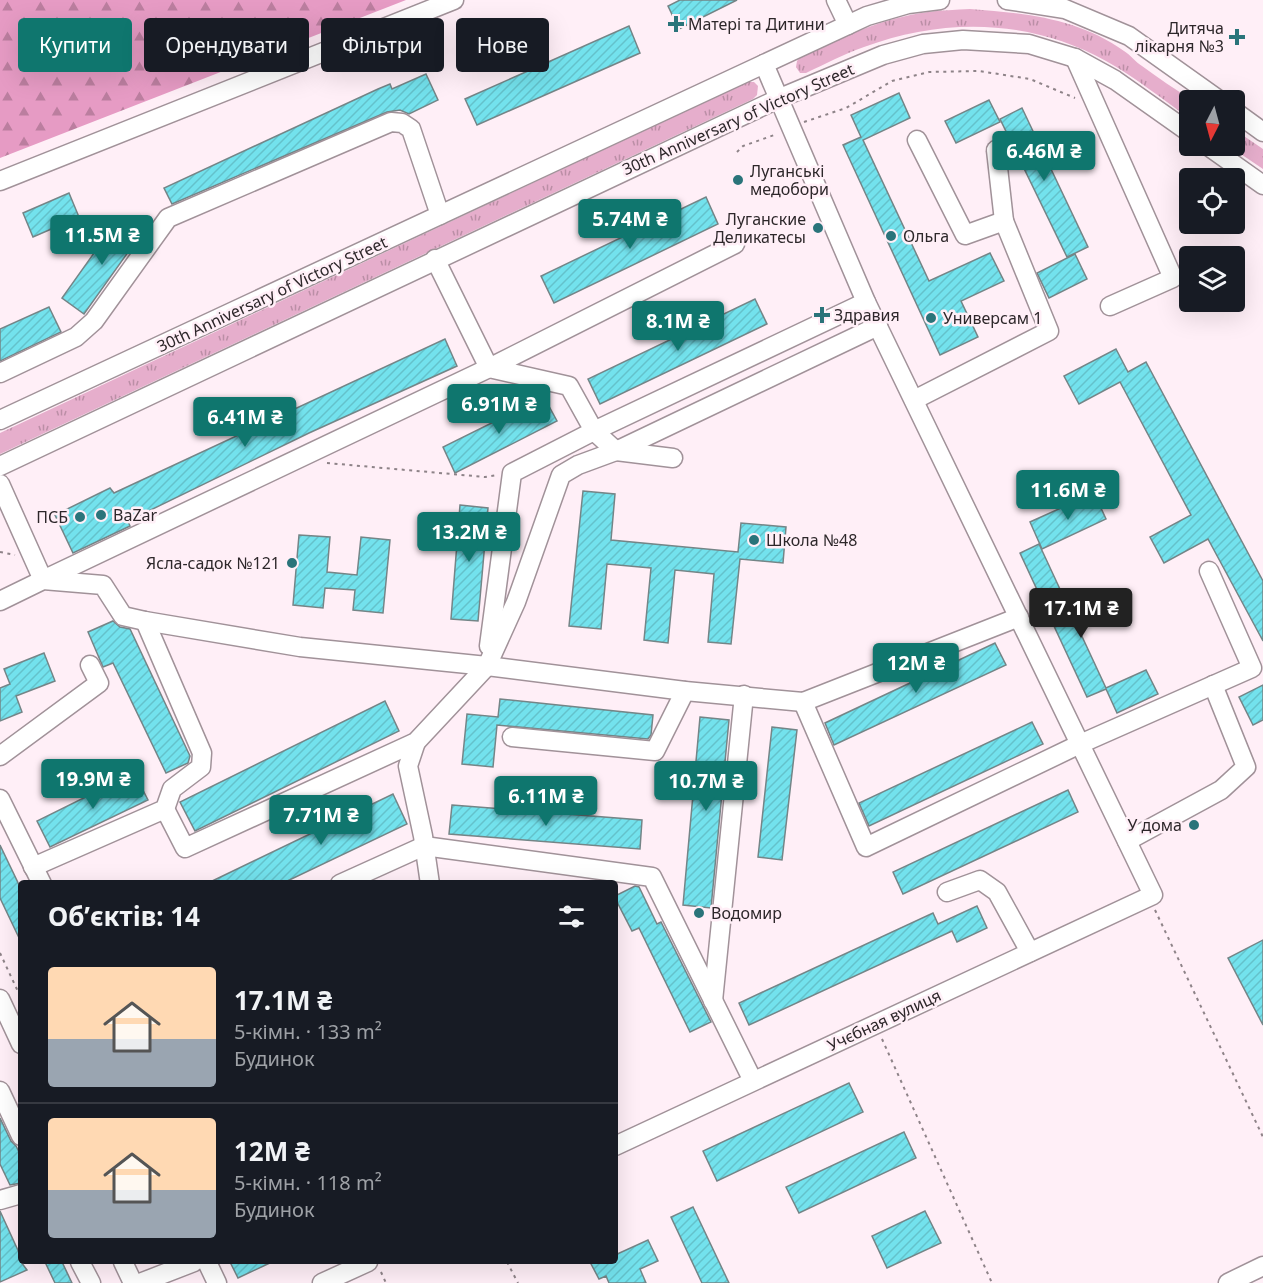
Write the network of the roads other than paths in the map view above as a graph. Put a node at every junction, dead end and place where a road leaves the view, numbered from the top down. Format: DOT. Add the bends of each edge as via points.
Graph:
graph roads {
  1 [pos="454,0"];
  2 [pos="836,0"];
  3 [pos="940,0"];
  4 [pos="1007,0"];
  5 [pos="1067,4"];
  6 [pos="848,25"];
  7 [pos="1075,58"];
  8 [pos="764,64"];
  9 [pos="1205,90"];
  10 [pos="780,98"];
  11 [pos="1245,119"];
  12 [pos="1179,125"];
  13 [pos="1263,132"];
  14 [pos="917,140"];
  15 [pos="996,150"];
  16 [pos="1222,156"];
  17 [pos="0,181"];
  18 [pos="1263,185"];
  19 [pos="440,215"];
  20 [pos="1004,221"];
  21 [pos="735,244"];
  22 [pos="435,259"];
  23 [pos="866,303"];
  24 [pos="1110,306"];
  25 [pos="878,326"];
  26 [pos="489,368"];
  27 [pos="0,373"];
  28 [pos="914,400"];
  29 [pos="0,420"];
  30 [pos="594,431"];
  31 [pos="616,451"];
  32 [pos="673,458"];
  33 [pos="0,466"];
  34 [pos="0,484"];
  35 [pos="1209,571"];
  36 [pos="43,580"];
  37 [pos="0,601"];
  38 [pos="1019,617"];
  39 [pos="145,621"];
  40 [pos="90,665"];
  41 [pos="487,666"];
  42 [pos="1213,685"];
  43 [pos="685,691"];
  44 [pos="744,695"];
  45 [pos="803,702"];
  46 [pos="512,737"];
  47 [pos="416,742"];
  48 [pos="1080,744"];
  49 [pos="0,756"];
  50 [pos="0,799"];
  51 [pos="165,809"];
  52 [pos="1127,841"];
  53 [pos="424,846"];
  54 [pos="33,867"];
  55 [pos="40,880"];
  56 [pos="349,880"];
  57 [pos="429,880"];
  58 [pos="947,892"];
  59 [pos="1030,952"];
  60 [pos="0,999"];
  61 [pos="713,1001"];
  62 [pos="18,1038"];
  63 [pos="753,1081"];
  64 [pos="0,1092"];
  65 [pos="18,1130"];
  66 [pos="618,1145"];
  67 [pos="18,1195"];
  68 [pos="0,1200"];
  69 [pos="81,1264"];
  70 [pos="124,1264"];
  71 [pos="189,1264"];
  72 [pos="208,1264"];
  73 [pos="364,1264"];
  74 [pos="1263,1266"];
  75 [pos="91,1283"];
  76 [pos="133,1283"];
  77 [pos="140,1283"];
  78 [pos="217,1283"];
  79 [pos="322,1283"];
  80 [pos="1228,1283"];
  1 -- 17 [label="street"];
  2 -- 6 [label="street"];
  3 -- 6 [label="street, 30th Anniversary of Victory Street" via="908,4"];
  4 -- 5 [label="street"];
  5 -- 9 [label="street" via="1129,36"];
  6 -- 8 [label="street, 30th Anniversary of Victory Street"];
  7 -- 10 [label="street, 30th Anniversary of Victory Street" via="1029,44 963,40 923,44 883,55"];
  7 -- 12 [label="street, 30th Anniversary of Victory Street" via="1115,80"];
  7 -- 24 [label="street" via="1173,278"];
  8 -- 10 [label="street"];
  8 -- 19 [label="street, 30th Anniversary of Victory Street"];
  10 -- 22 [label="street, 30th Anniversary of Victory Street"];
  10 -- 23 [label="street"];
  11 -- 13 [label="street"];
  14 -- 20 [label="street" via="965,235"];
  15 -- 20 [label="street"];
  16 -- 18 [label="street"];
  19 -- 27 [label="street" via="411,129 391,122 168,218 94,321 76,337"];
  19 -- 29 [label="street, 30th Anniversary of Victory Street"];
  20 -- 28 [label="street" via="1049,331"];
  21 -- 26 [label="street"];
  22 -- 26 [label="street"];
  22 -- 33 [label="street, 30th Anniversary of Victory Street"];
  23 -- 25 [label="street"];
  23 -- 30 [label="street"];
  25 -- 28 [label="street"];
  25 -- 31 [label="street"];
  26 -- 30 [label="street" via="569,386"];
  26 -- 36 [label="street"];
  28 -- 38 [label="street"];
  30 -- 31 [label="street"];
  30 -- 41 [label="street" via="512,473"];
  31 -- 32 [label="street"];
  31 -- 41 [label="street" via="561,475 516,602"];
  34 -- 36 [label="street"];
  35 -- 42 [label="street" via="1252,668"];
  36 -- 37 [label="street"];
  36 -- 39 [label="street" via="103,585 123,616"];
  38 -- 45 [label="street"];
  38 -- 48 [label="street"];
  39 -- 41 [label="street" via="300,647"];
  39 -- 51 [label="street" via="202,753 201,767 172,789"];
  40 -- 49 [label="street" via="99,683"];
  41 -- 43 [label="street"];
  41 -- 47 [label="street"];
  42 -- 48 [label="street"];
  42 -- 52 [label="street" via="1246,767 1221,790"];
  43 -- 44 [label="street"];
  43 -- 46 [label="street" via="655,751"];
  44 -- 45 [label="street"];
  44 -- 61 [label="street"];
  45 -- 48 [label="street" via="866,847"];
  47 -- 51 [label="street" via="185,848"];
  47 -- 53 [label="street" via="408,766"];
  48 -- 52 [label="street"];
  50 -- 54 [label="street"];
  51 -- 54 [label="street"];
  52 -- 59 [label="street, Учєбная вулиця" via="1153,895"];
  53 -- 56 [label="street"];
  53 -- 57 [label="street"];
  53 -- 61 [label="street" via="652,877"];
  54 -- 55 [label="street"];
  58 -- 59 [label="street" via="980,880 997,892"];
  59 -- 63 [label="street, Учєбная вулиця"];
  60 -- 62 [label="street"];
  61 -- 63 [label="street"];
  63 -- 66 [label="street, Учєбная вулиця"];
  64 -- 65 [label="street"];
  67 -- 68 [label="street"];
  69 -- 75 [label="street"];
  70 -- 76 [label="street"];
  71 -- 77 [label="street"];
  72 -- 78 [label="street"];
  73 -- 79 [label="street"];
  74 -- 80 [label="street"];
}
